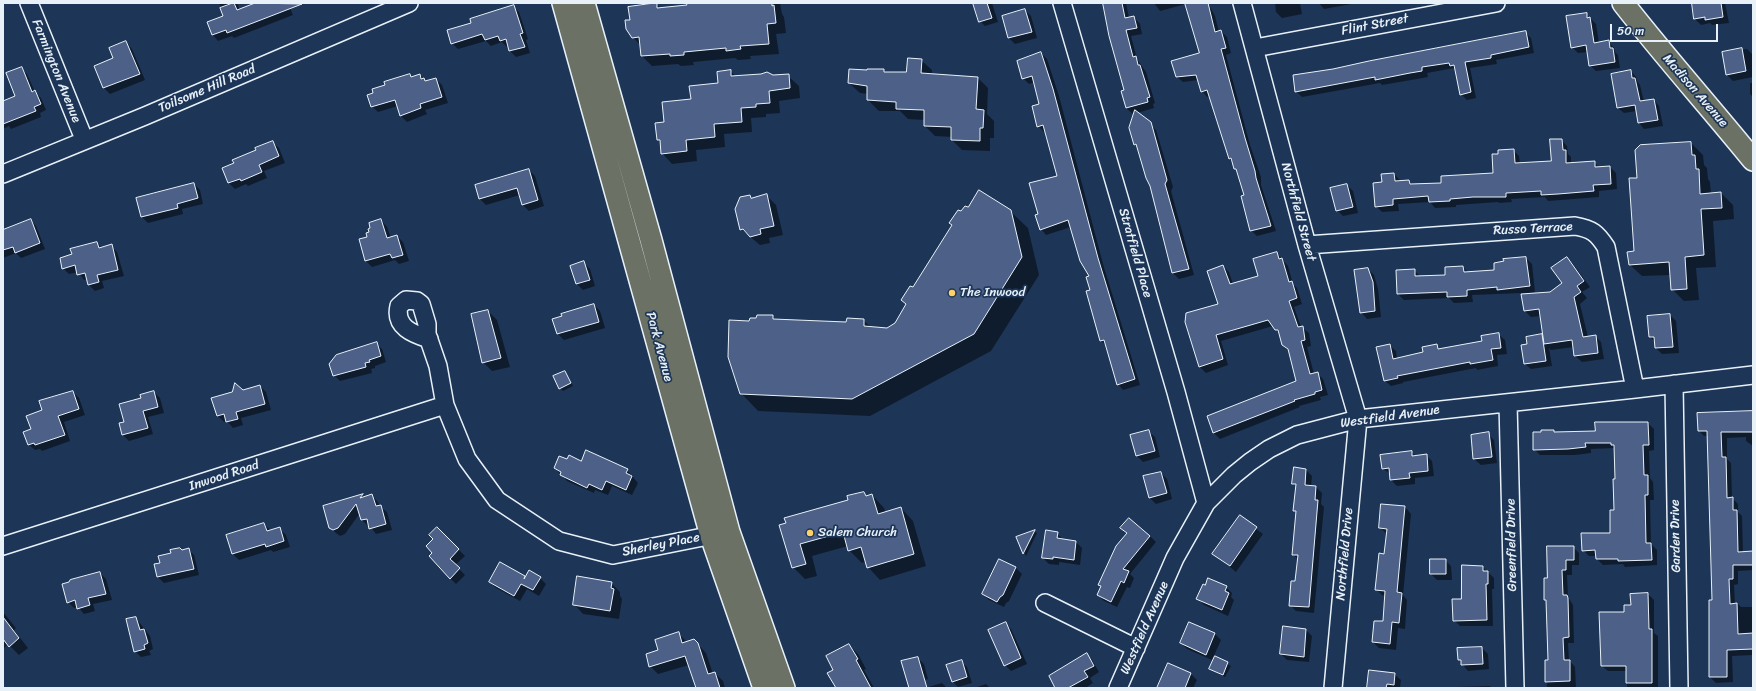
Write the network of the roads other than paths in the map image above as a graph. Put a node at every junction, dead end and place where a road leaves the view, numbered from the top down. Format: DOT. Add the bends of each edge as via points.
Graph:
graph roads {
  1 [pos="28,3"];
  2 [pos="409,3"];
  3 [pos="563,3"];
  4 [pos="584,3"];
  5 [pos="1062,3"];
  6 [pos="1242,3"];
  7 [pos="1496,3"];
  8 [pos="1623,3"];
  9 [pos="385,7"];
  10 [pos="1255,48"];
  11 [pos="84,140"];
  12 [pos="1753,160"];
  13 [pos="3,174"];
  14 [pos="1307,245"];
  15 [pos="429,339"];
  16 [pos="1753,375"];
  17 [pos="1674,384"];
  18 [pos="1635,389"];
  19 [pos="1508,403"];
  20 [pos="445,406"];
  21 [pos="1358,420"];
  22 [pos="1206,503"];
  23 [pos="720,534"];
  24 [pos="3,546"];
  25 [pos="1045,603"];
  26 [pos="1136,648"];
  27 [pos="764,688"];
  28 [pos="784,688"];
  29 [pos="1118,688"];
  30 [pos="1333,688"];
  31 [pos="1515,688"];
  32 [pos="1679,688"];
  1 -- 11 [label="street, Farmington Avenue"];
  2 -- 9 [label="street, Toilsome Hill Road"];
  3 -- 23 [label="main road, Park Avenue"];
  4 -- 23 [label="main road, Park Avenue" via="651,240"];
  5 -- 22 [label="street, Stratfield Place"];
  6 -- 10 [label="street, Northfield Street"];
  7 -- 10 [label="street, Flint Street"];
  8 -- 12 [label="main road, Madison Avenue"];
  9 -- 11 [label="street, Toilsome Hill Road" via="145,116"];
  10 -- 14 [label="street, Northfield Street"];
  11 -- 13 [label="street, Toilsome Hill Road"];
  14 -- 18 [label="street, Russo Terrace" via="1575,226 1585,228 1599,236 1606,247"];
  14 -- 21 [label="street, Northfield Street"];
  15 -- 20 [label="street, Sherley Place" via="438,366"];
  16 -- 17 [label="street, Westfield Avenue"];
  17 -- 18 [label="street, Westfield Avenue"];
  17 -- 32 [label="street, Garden Drive"];
  18 -- 19 [label="street, Westfield Avenue"];
  19 -- 21 [label="street, Westfield Avenue"];
  19 -- 31 [label="street, Greenfield Drive"];
  20 -- 23 [label="street, Sherley Place" via="467,459 498,500 559,541 613,555"];
  20 -- 24 [label="street, Inwood Road"];
  21 -- 22 [label="street, Westfield Avenue" via="1297,435 1269,450 1234,475"];
  21 -- 30 [label="street, Northfield Drive"];
  22 -- 26 [label="street, Westfield Avenue" via="1175,558"];
  23 -- 27 [label="main road, Park Avenue"];
  23 -- 28 [label="main road, Park Avenue"];
  25 -- 26 [label="street"];
  26 -- 29 [label="street, Westfield Avenue"];
}
